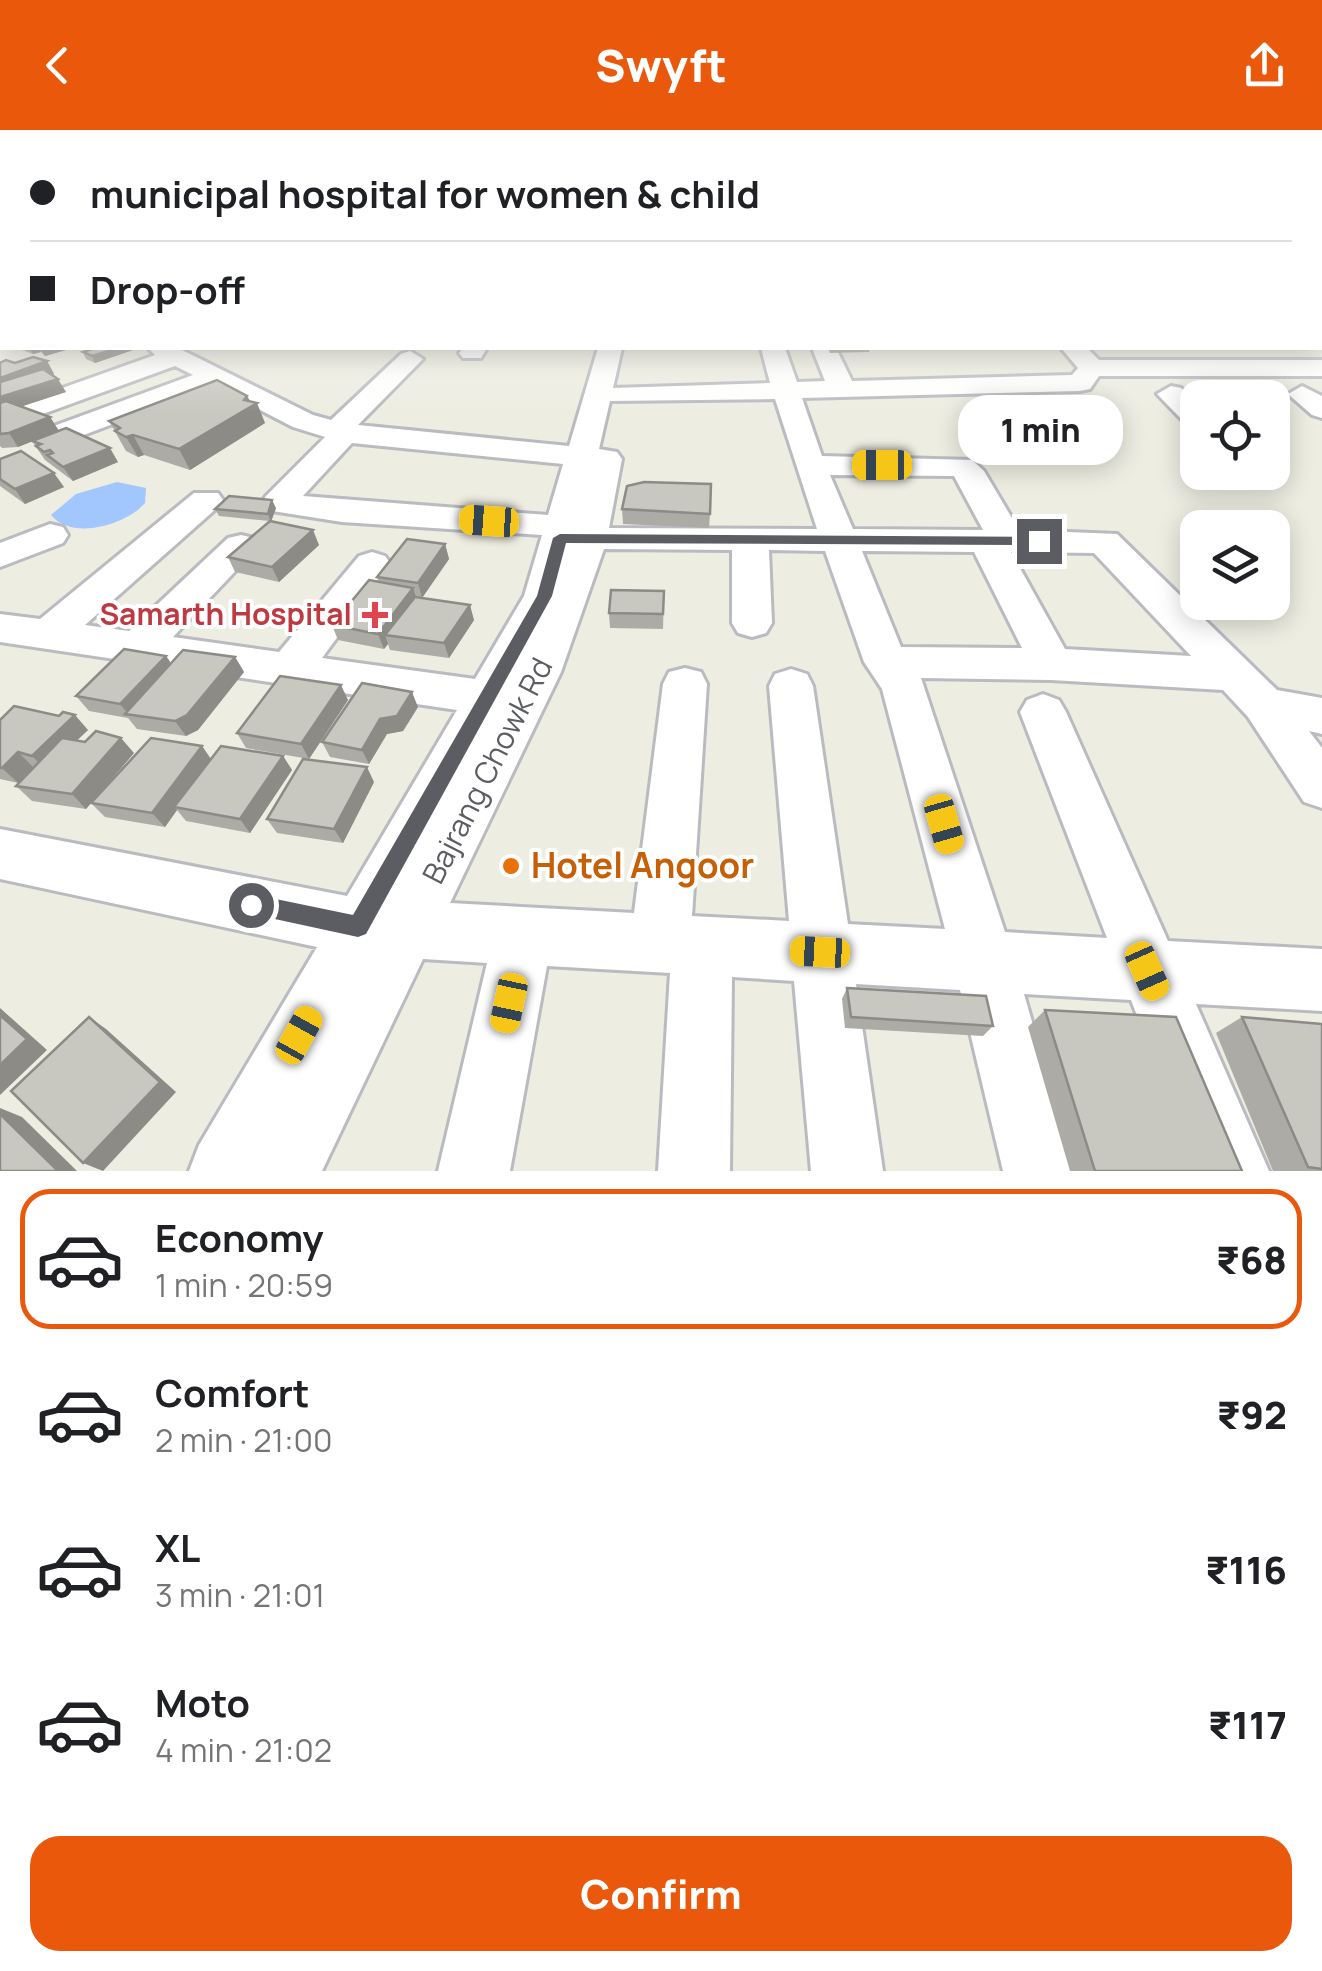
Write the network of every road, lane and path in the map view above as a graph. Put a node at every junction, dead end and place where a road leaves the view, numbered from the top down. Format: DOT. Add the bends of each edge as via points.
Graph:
graph roads {
  1 [pos="825,350"];
  2 [pos="168,352"];
  3 [pos="1082,358"];
  4 [pos="410,359"];
  5 [pos="1322,368"];
  6 [pos="779,369"];
  7 [pos="614,371"];
  8 [pos="216,376"];
  9 [pos="842,389"];
  10 [pos="1290,398"];
  11 [pos="1315,399"];
  12 [pos="18,413"];
  13 [pos="341,432"];
  14 [pos="62,433"];
  15 [pos="594,458"];
  16 [pos="810,465"];
  17 [pos="206,500"];
  18 [pos="50,534"];
  19 [pos="571,534"];
  20 [pos="750,539"];
  21 [pos="840,540"];
  22 [pos="997,541"];
  23 [pos="242,546"];
  24 [pos="0,556"];
  25 [pos="372,564"];
  26 [pos="752,624"];
  27 [pos="0,628"];
  28 [pos="48,635"];
  29 [pos="137,648"];
  30 [pos="886,662"];
  31 [pos="290,669"];
  32 [pos="685,684"];
  33 [pos="791,686"];
  34 [pos="1047,688"];
  35 [pos="1249,690"];
  36 [pos="505,700"];
  37 [pos="1322,716"];
  38 [pos="1322,786"];
  39 [pos="0,854"];
  40 [pos="383,928"];
  41 [pos="523,936"];
  42 [pos="681,945"];
  43 [pos="820,952"];
  44 [pos="984,962"];
  45 [pos="1147,971"];
  46 [pos="1322,980"];
  47 [pos="225,1171"];
  48 [pos="284,1171"];
  49 [pos="474,1171"];
  50 [pos="694,1171"];
  51 [pos="847,1171"];
  52 [pos="1039,1171"];
  53 [pos="1234,1171"];
  1 -- 9 [label="street"];
  2 -- 8 [label="street"];
  2 -- 12 [label="street"];
  3 -- 5 [label="street"];
  3 -- 9 [label="street" via="1080,383"];
  4 -- 13 [label="street"];
  6 -- 7 [label="street"];
  6 -- 9 [label="street"];
  6 -- 16 [label="street"];
  7 -- 15 [label="street, Bajrang Chowk Rd"];
  8 -- 13 [label="street" via="303,421"];
  8 -- 14 [label="street"];
  10 -- 11 [label="street"];
  13 -- 15 [label="street"];
  13 -- 19 [label="street" via="278,503"];
  15 -- 19 [label="street, Bajrang Chowk Rd"];
  16 -- 21 [label="street"];
  16 -- 22 [label="street" via="961,467"];
  17 -- 28 [label="street"];
  18 -- 24 [label="street"];
  19 -- 20 [label="street"];
  19 -- 36 [label="street, Bajrang Chowk Rd"];
  20 -- 21 [label="street"];
  20 -- 26 [label="street"];
  21 -- 22 [label="street"];
  21 -- 30 [label="street"];
  22 -- 34 [label="street"];
  22 -- 35 [label="street" via="1104,542"];
  23 -- 29 [label="street"];
  25 -- 31 [label="street"];
  27 -- 28 [label="street"];
  28 -- 29 [label="street"];
  29 -- 31 [label="street"];
  30 -- 34 [label="street"];
  30 -- 44 [label="street" via="903,686"];
  31 -- 36 [label="street"];
  32 -- 42 [label="street"];
  33 -- 43 [label="street"];
  34 -- 35 [label="street"];
  34 -- 45 [label="street"];
  35 -- 37 [label="street"];
  35 -- 38 [label="street"];
  36 -- 40 [label="street, Bajrang Chowk Rd"];
  39 -- 40 [label="street"];
  40 -- 41 [label="street"];
  40 -- 47 [label="street, Bajrang Chowk Rd"];
  40 -- 48 [label="street, Bajrang Chowk Rd"];
  41 -- 42 [label="street"];
  41 -- 49 [label="street"];
  42 -- 43 [label="street"];
  42 -- 50 [label="street"];
  43 -- 44 [label="street"];
  43 -- 51 [label="street"];
  44 -- 45 [label="street"];
  44 -- 52 [label="street"];
  45 -- 46 [label="street"];
  45 -- 53 [label="street"];
}
